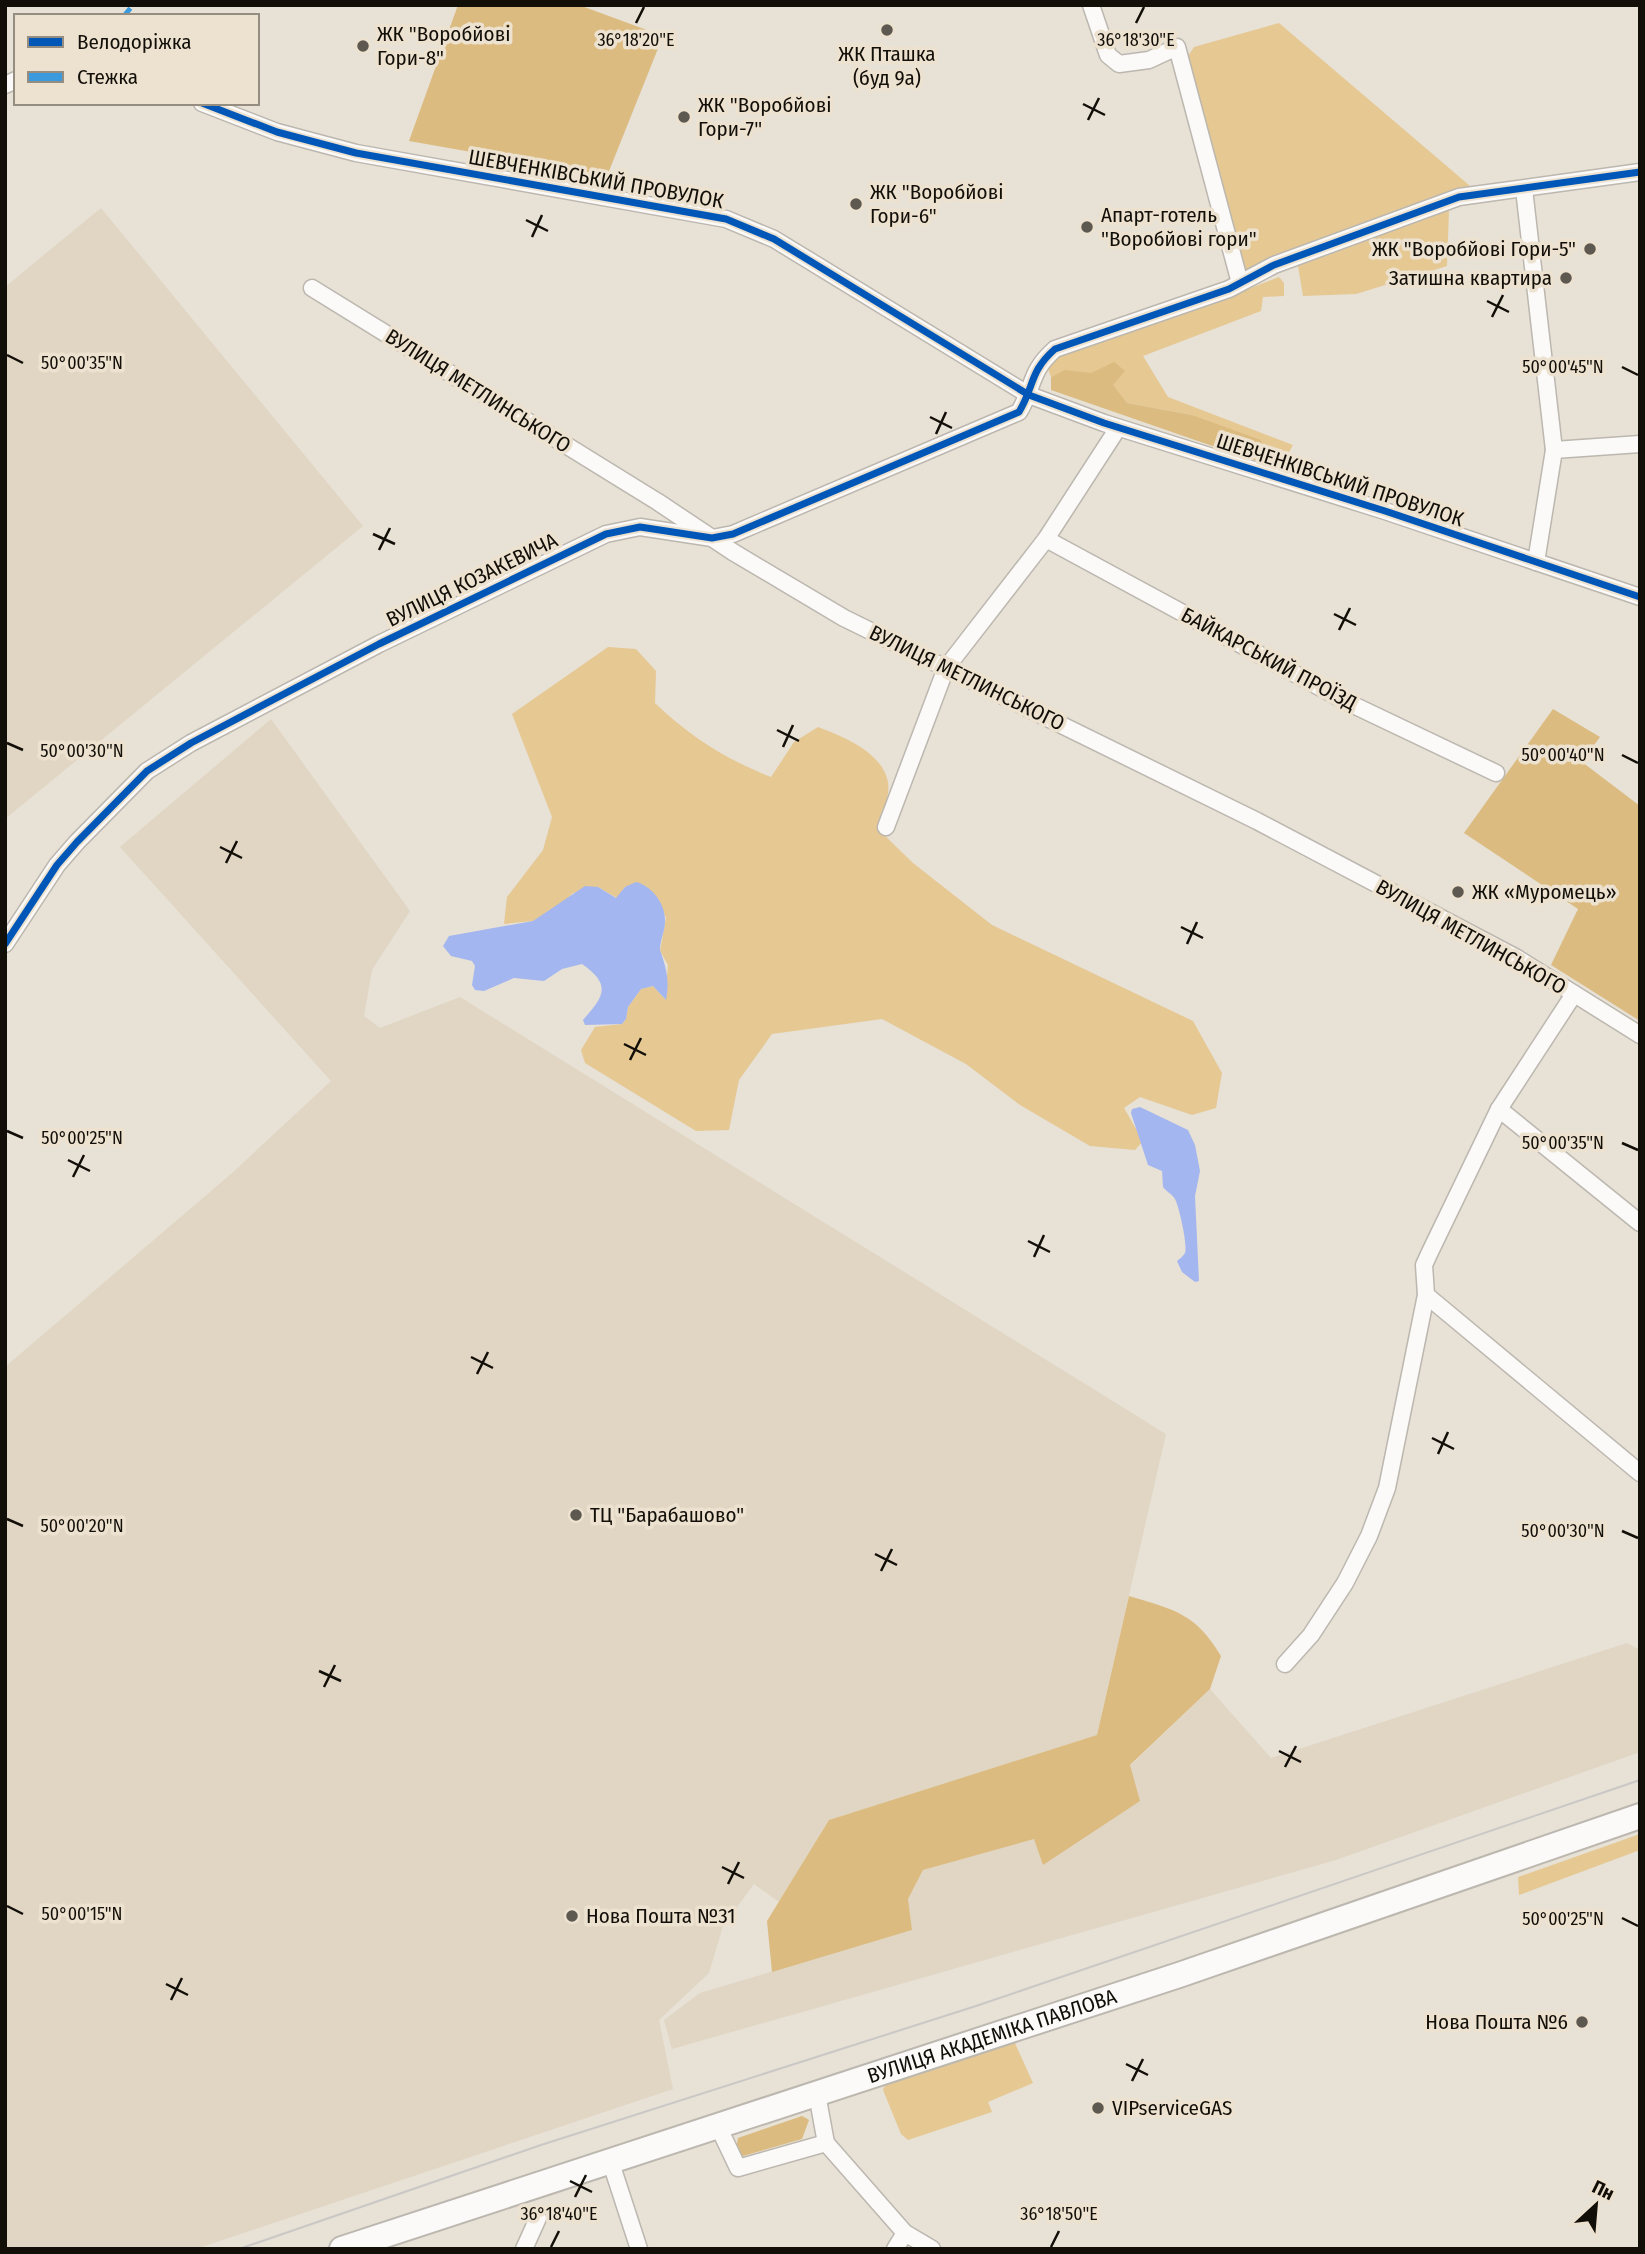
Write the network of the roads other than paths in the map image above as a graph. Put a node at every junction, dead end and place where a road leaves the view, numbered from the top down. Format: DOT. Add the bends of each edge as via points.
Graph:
graph roads {
  1 [pos="1091,5"];
  2 [pos="207,105"];
  3 [pos="1640,172"];
  4 [pos="1524,189"];
  5 [pos="1235,286"];
  6 [pos="312,288"];
  7 [pos="1029,395"];
  8 [pos="1118,428"];
  9 [pos="1640,444"];
  10 [pos="1554,450"];
  11 [pos="712,538"];
  12 [pos="1046,539"];
  13 [pos="1536,562"];
  14 [pos="1640,597"];
  15 [pos="946,668"];
  16 [pos="1496,773"];
  17 [pos="886,827"];
  18 [pos="5,944"];
  19 [pos="1574,994"];
  20 [pos="1640,1035"];
  21 [pos="1499,1109"];
  22 [pos="1640,1223"];
  23 [pos="1426,1295"];
  24 [pos="1640,1473"];
  25 [pos="1285,1664"];
  26 [pos="1640,1816"];
  27 [pos="817,2094"];
  28 [pos="718,2126"];
  29 [pos="826,2143"];
  30 [pos="610,2160"];
  31 [pos="538,2218"];
  32 [pos="905,2232"];
  33 [pos="342,2249"];
  34 [pos="524,2249"];
  35 [pos="639,2249"];
  36 [pos="895,2249"];
  37 [pos="932,2249"];
  1 -- 5 [label="street" via="1108,55 1119,64 1149,60 1177,47"];
  2 -- 7 [label="street, ШЕВЧЕНКІВСЬКИЙ ПРОВУЛОК" via="277,132 356,153 746,226"];
  3 -- 4 [label="street"];
  4 -- 5 [label="street" via="1459,197 1273,265"];
  4 -- 10 [label="street"];
  5 -- 7 [label="street" via="1055,349 1037,366"];
  6 -- 11 [label="street, ВУЛИЦЯ МЕТЛИНСЬКОГО"];
  7 -- 8 [label="street, ШЕВЧЕНКІВСЬКИЙ ПРОВУЛОК"];
  7 -- 11 [label="street, ВУЛИЦЯ КОЗАКЕВИЧА" via="1018,412 733,534"];
  8 -- 12 [label="street"];
  8 -- 13 [label="street, ШЕВЧЕНКІВСЬКИЙ ПРОВУЛОК"];
  9 -- 10 [label="street"];
  10 -- 13 [label="street"];
  11 -- 15 [label="street, ВУЛИЦЯ МЕТЛИНСЬКОГО" via="844,618"];
  11 -- 18 [label="street, ВУЛИЦЯ КОЗАКЕВИЧА" via="640,527 606,534 379,644 191,743 148,771 78,842 57,865"];
  12 -- 15 [label="street"];
  12 -- 16 [label="street, БАЙКАРСЬКИЙ ПРОЇЗД" via="1347,702"];
  13 -- 14 [label="street, ШЕВЧЕНКІВСЬКИЙ ПРОВУЛОК"];
  15 -- 17 [label="street"];
  15 -- 19 [label="street, ВУЛИЦЯ МЕТЛИНСЬКОГО" via="1257,821 1517,958"];
  19 -- 20 [label="street, ВУЛИЦЯ МЕТЛИНСЬКОГО"];
  19 -- 21 [label="street"];
  21 -- 22 [label="street"];
  21 -- 23 [label="street" via="1430,1252 1423,1280"];
  23 -- 24 [label="street"];
  23 -- 25 [label="street" via="1387,1488 1369,1536 1311,1635"];
  26 -- 27 [label="main road, ВУЛИЦЯ АКАДЕМІКА ПАВЛОВА"];
  27 -- 28 [label="main road, ВУЛИЦЯ АКАДЕМІКА ПАВЛОВА"];
  27 -- 29 [label="street"];
  28 -- 29 [label="street" via="738,2168"];
  28 -- 30 [label="main road, ВУЛИЦЯ АКАДЕМІКА ПАВЛОВА"];
  29 -- 32 [label="street"];
  30 -- 33 [label="main road, ВУЛИЦЯ АКАДЕМІКА ПАВЛОВА"];
  30 -- 35 [label="street"];
  31 -- 34 [label="street"];
  32 -- 36 [label="street"];
  32 -- 37 [label="street"];
}
